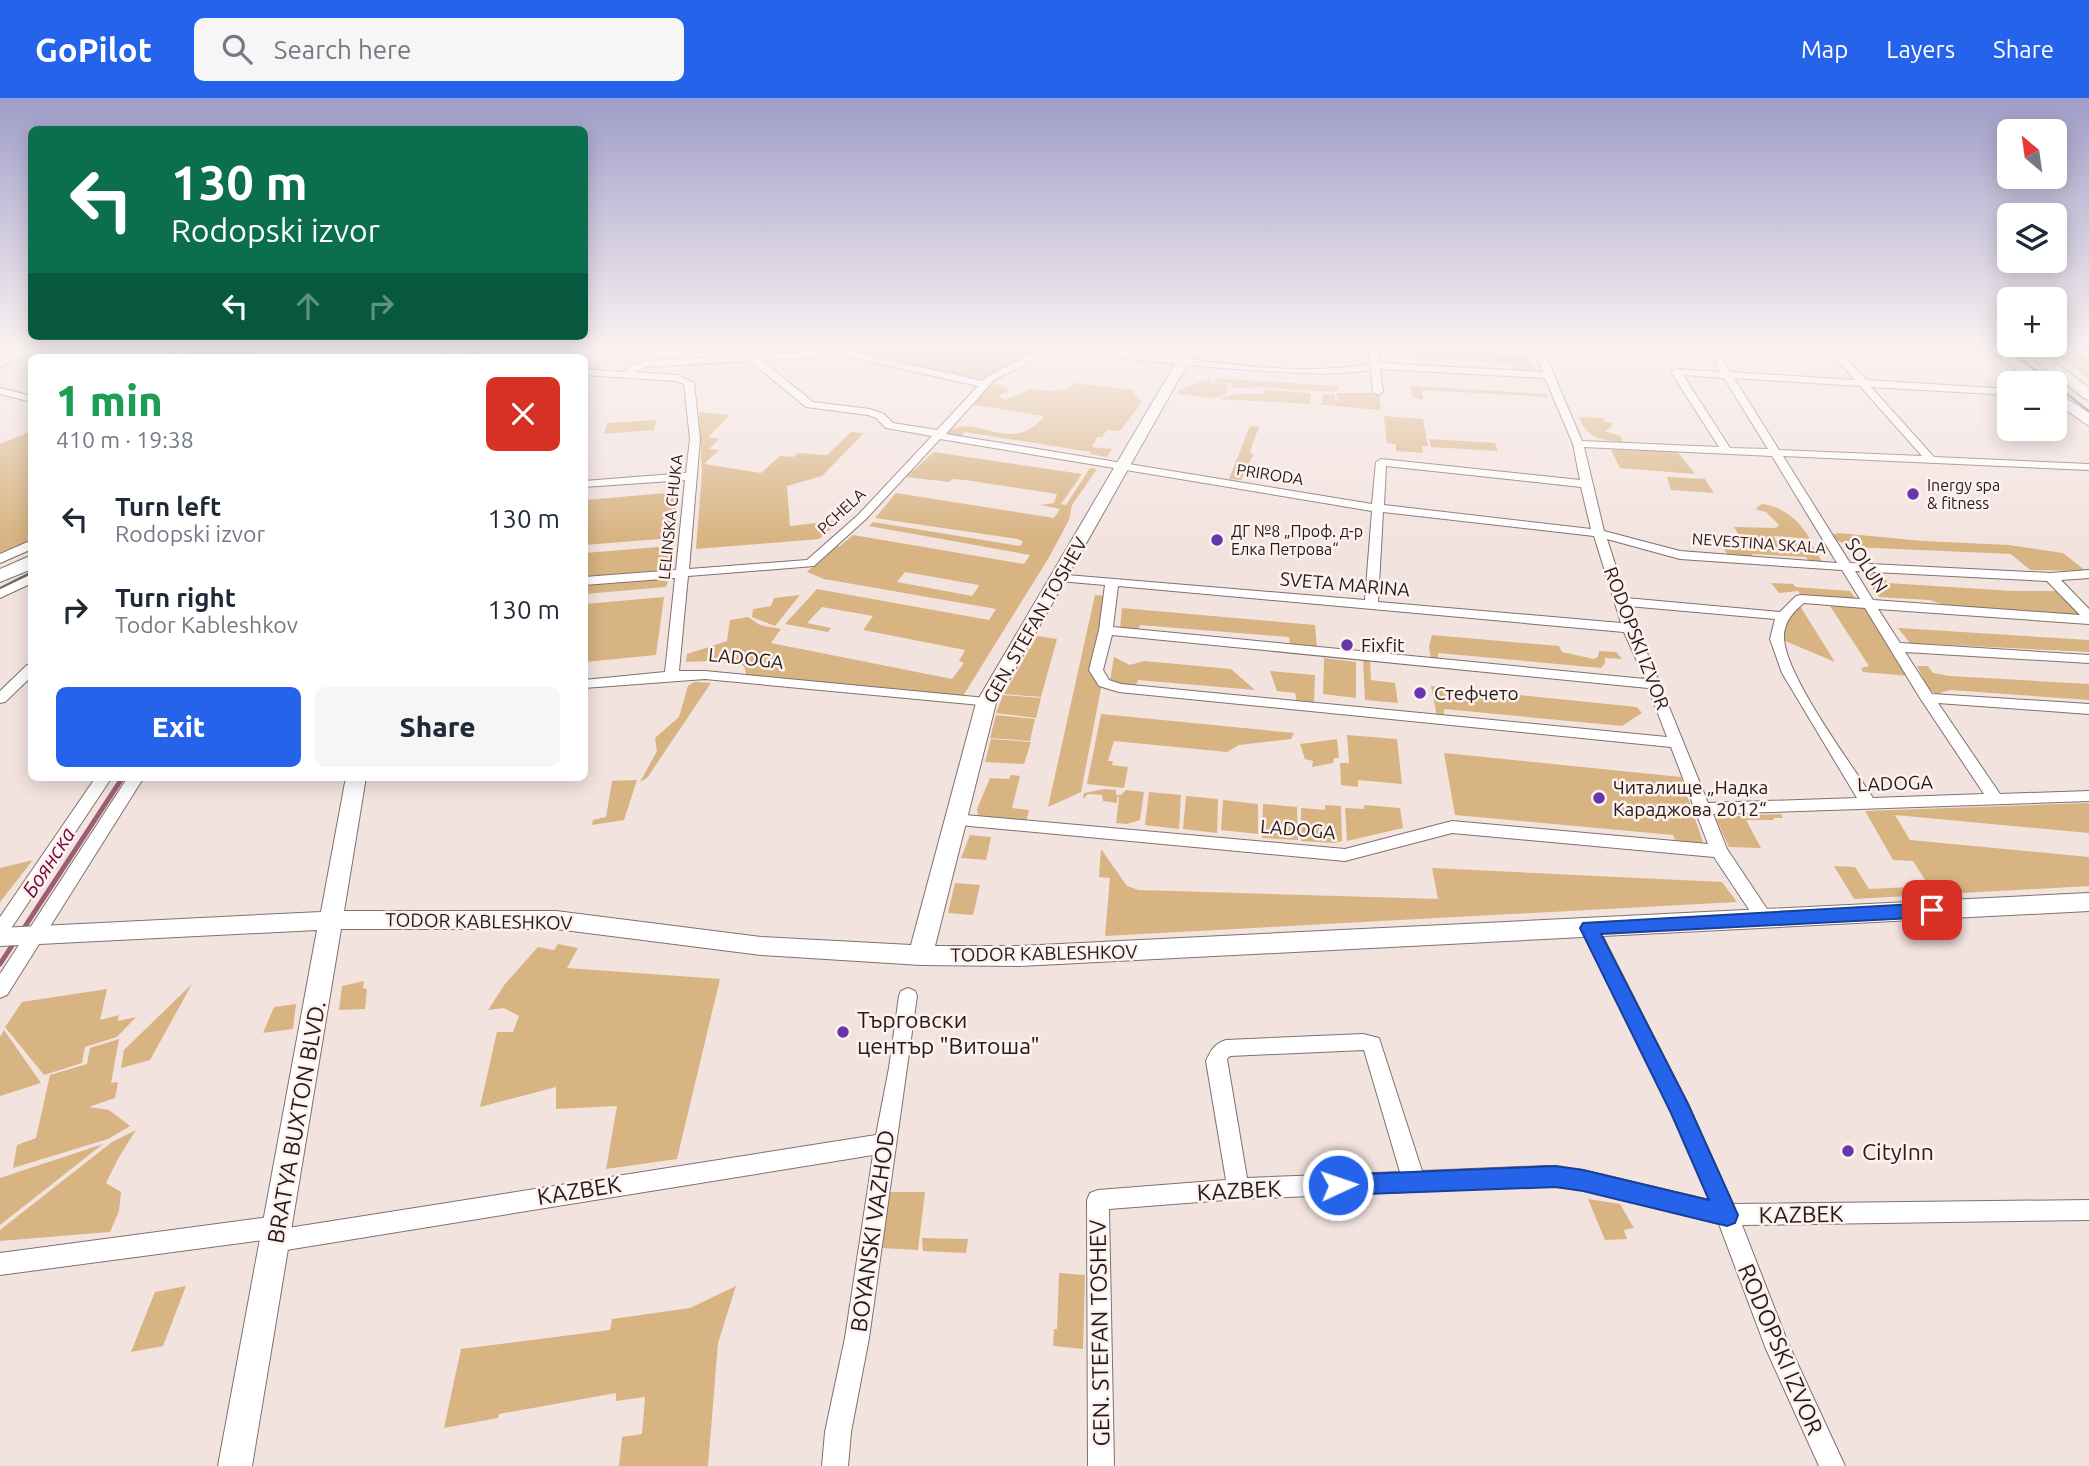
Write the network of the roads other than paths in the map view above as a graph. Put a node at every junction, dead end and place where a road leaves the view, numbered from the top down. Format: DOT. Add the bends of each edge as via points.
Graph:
graph roads {
  1 [pos="692,411"];
  2 [pos="860,411"];
  3 [pos="961,411"];
  4 [pos="1154,411"];
  5 [pos="1564,411"];
  6 [pos="1701,411"];
  7 [pos="1749,411"];
  8 [pos="1888,411"];
  9 [pos="940,435"];
  10 [pos="1578,443"];
  11 [pos="1726,450"];
  12 [pos="1774,452"];
  13 [pos="1931,460"];
  14 [pos="1123,466"];
  15 [pos="2089,467"];
  16 [pos="691,476"];
  17 [pos="588,484"];
  18 [pos="1586,484"];
  19 [pos="1376,508"];
  20 [pos="1598,533"];
  21 [pos="28,546"];
  22 [pos="0,559"];
  23 [pos="28,563"];
  24 [pos="1846,567"];
  25 [pos="682,572"];
  26 [pos="2089,575"];
  27 [pos="0,576"];
  28 [pos="1059,577"];
  29 [pos="2051,577"];
  30 [pos="28,580"];
  31 [pos="588,581"];
  32 [pos="1112,583"];
  33 [pos="0,594"];
  34 [pos="1619,601"];
  35 [pos="1869,603"];
  36 [pos="1371,605"];
  37 [pos="1782,616"];
  38 [pos="2089,618"];
  39 [pos="1629,628"];
  40 [pos="1106,630"];
  41 [pos="1896,647"];
  42 [pos="2089,659"];
  43 [pos="28,672"];
  44 [pos="671,676"];
  45 [pos="588,684"];
  46 [pos="1654,684"];
  47 [pos="1927,698"];
  48 [pos="0,699"];
  49 [pos="986,703"];
  50 [pos="2089,709"];
  51 [pos="1676,743"];
  52 [pos="102,781"];
  53 [pos="133,781"];
  54 [pos="355,781"];
  55 [pos="2089,796"];
  56 [pos="1996,800"];
  57 [pos="1869,805"];
  58 [pos="1703,809"];
  59 [pos="954,820"];
  60 [pos="1719,851"];
  61 [pos="2089,902"];
  62 [pos="1764,919"];
  63 [pos="332,920"];
  64 [pos="1589,928"];
  65 [pos="15,935"];
  66 [pos="921,955"];
  67 [pos="0,990"];
  68 [pos="908,996"];
  69 [pos="885,1143"];
  70 [pos="1413,1181"];
  71 [pos="1238,1189"];
  72 [pos="1098,1200"];
  73 [pos="2089,1210"];
  74 [pos="1727,1215"];
  75 [pos="276,1234"];
  76 [pos="0,1264"];
  77 [pos="235,1466"];
  78 [pos="835,1466"];
  79 [pos="1101,1466"];
  80 [pos="1832,1466"];
  1 -- 16 [label="street, LELINSKA CHUKA"];
  2 -- 9 [label="street, PRIRODA" via="880,416 890,426"];
  3 -- 9 [label="street, PCHELA"];
  4 -- 14 [label="street, GEN. STEFAN TOSHEV"];
  5 -- 10 [label="street, RODOPSKI IZVOR"];
  6 -- 11 [label="street"];
  7 -- 12 [label="street, SOLUN"];
  8 -- 13 [label="street"];
  9 -- 14 [label="street, PRIRODA"];
  9 -- 25 [label="street, PCHELA" via="862,517 810,563"];
  10 -- 11 [label="street"];
  10 -- 18 [label="street, RODOPSKI IZVOR"];
  11 -- 12 [label="street"];
  12 -- 13 [label="street"];
  12 -- 24 [label="street, SOLUN"];
  13 -- 15 [label="street"];
  14 -- 19 [label="street, PRIRODA"];
  14 -- 28 [label="street, GEN. STEFAN TOSHEV"];
  16 -- 17 [label="street"];
  16 -- 25 [label="street, LELINSKA CHUKA"];
  18 -- 19 [label="street" via="1381,462"];
  18 -- 20 [label="street, RODOPSKI IZVOR"];
  19 -- 20 [label="street, PRIRODA"];
  19 -- 36 [label="street"];
  20 -- 24 [label="street, NEVESTINA SKALA" via="1680,555"];
  20 -- 34 [label="street, RODOPSKI IZVOR"];
  21 -- 22 [label="street"];
  23 -- 27 [label="main road"];
  24 -- 29 [label="street, NEVESTINA SKALA"];
  24 -- 35 [label="street, SOLUN"];
  25 -- 31 [label="street, PCHELA"];
  25 -- 44 [label="street, LELINSKA CHUKA"];
  26 -- 29 [label="street, NEVESTINA SKALA"];
  28 -- 32 [label="street, SVETA MARINA"];
  28 -- 49 [label="street, GEN. STEFAN TOSHEV"];
  29 -- 38 [label="street"];
  30 -- 33 [label="street"];
  32 -- 36 [label="street, SVETA MARINA"];
  32 -- 40 [label="street"];
  34 -- 37 [label="street"];
  34 -- 39 [label="street, RODOPSKI IZVOR"];
  35 -- 37 [label="street" via="1801,599"];
  35 -- 38 [label="street"];
  35 -- 41 [label="street, SOLUN"];
  36 -- 39 [label="street, SVETA MARINA"];
  37 -- 57 [label="street" via="1777,638 1783,666"];
  39 -- 46 [label="street, RODOPSKI IZVOR"];
  40 -- 46 [label="street"];
  40 -- 51 [label="street" via="1096,670 1104,683 1119,688"];
  41 -- 42 [label="street"];
  41 -- 47 [label="street, SOLUN"];
  43 -- 48 [label="street"];
  44 -- 45 [label="street, LADOGA"];
  44 -- 49 [label="street, LADOGA" via="705,675"];
  46 -- 51 [label="street, RODOPSKI IZVOR"];
  47 -- 50 [label="street"];
  47 -- 56 [label="street, SOLUN"];
  49 -- 59 [label="street, GEN. STEFAN TOSHEV"];
  51 -- 58 [label="street, RODOPSKI IZVOR"];
  52 -- 65 [label="street"];
  53 -- 65 [label="street"];
  54 -- 63 [label="street, BRATYA BUXTON BLVD."];
  55 -- 56 [label="street, LADOGA"];
  56 -- 57 [label="street, LADOGA"];
  57 -- 58 [label="street, LADOGA"];
  58 -- 60 [label="street, RODOPSKI IZVOR"];
  59 -- 60 [label="street, LADOGA" via="1345,855 1452,827"];
  59 -- 66 [label="street, GEN. STEFAN TOSHEV"];
  60 -- 62 [label="street, RODOPSKI IZVOR"];
  61 -- 62 [label="street, TODOR KABLESHKOV"];
  62 -- 64 [label="street, TODOR KABLESHKOV"];
  63 -- 65 [label="street, TODOR KABLESHKOV"];
  63 -- 66 [label="street, TODOR KABLESHKOV" via="556,920 761,946"];
  63 -- 75 [label="street, BRATYA BUXTON BLVD."];
  64 -- 66 [label="street, TODOR KABLESHKOV" via="1131,952"];
  64 -- 74 [label="street, RODOPSKI IZVOR" via="1681,1110"];
  65 -- 67 [label="street"];
  68 -- 69 [label="street, BOYANSKI VAZHOD"];
  69 -- 75 [label="street, KAZBEK"];
  69 -- 78 [label="street, BOYANSKI VAZHOD"];
  70 -- 71 [label="street, KAZBEK"];
  70 -- 71 [label="street" via="1372,1044 1226,1048 1216,1061"];
  70 -- 74 [label="street, KAZBEK" via="1566,1177"];
  71 -- 72 [label="street, KAZBEK"];
  72 -- 79 [label="street, GEN. STEFAN TOSHEV"];
  73 -- 74 [label="street, KAZBEK"];
  74 -- 80 [label="street, RODOPSKI IZVOR" via="1779,1349"];
  75 -- 76 [label="street, KAZBEK"];
  75 -- 77 [label="street, BRATYA BUXTON BLVD."];
}
